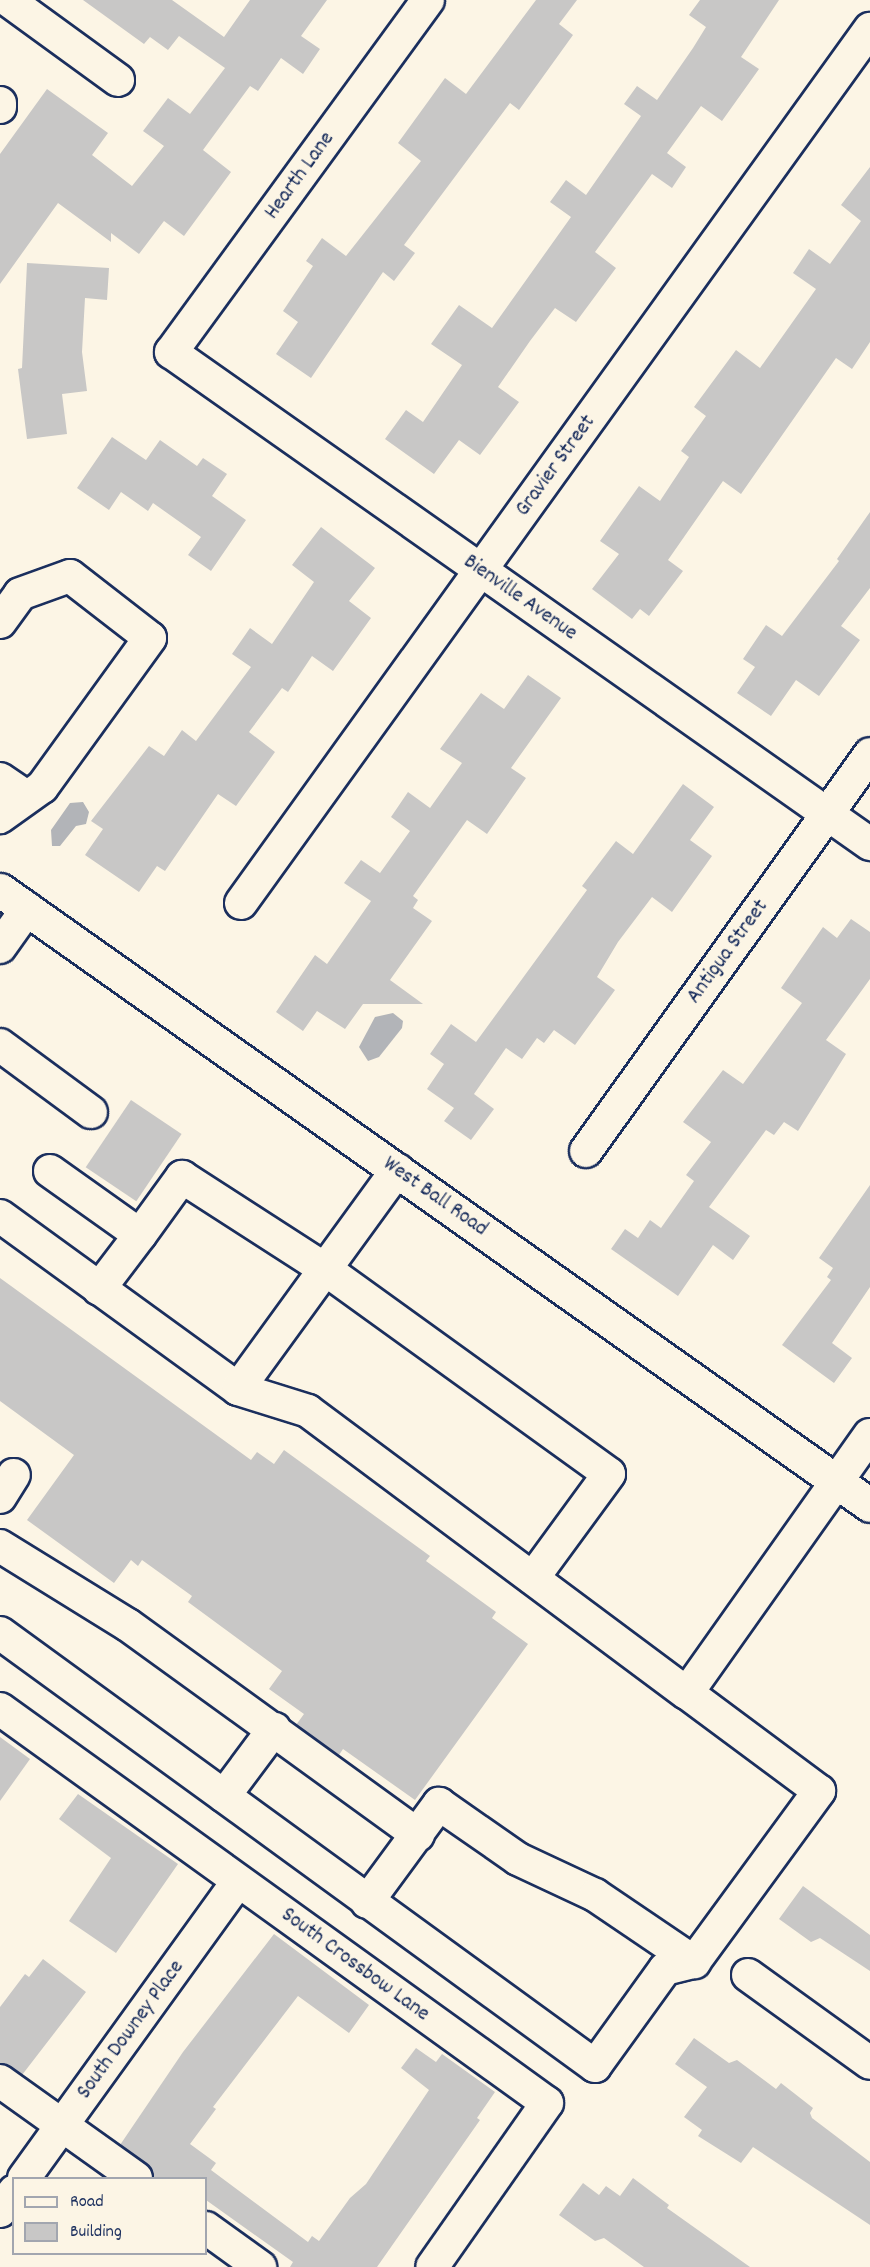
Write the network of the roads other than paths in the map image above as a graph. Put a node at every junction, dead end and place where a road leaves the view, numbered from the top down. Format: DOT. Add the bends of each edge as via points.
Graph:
graph roads {
  1 [pos="8,0"];
  2 [pos="428,0"];
  3 [pos="870,29"];
  4 [pos="118,80"];
  5 [pos="171,352"];
  6 [pos="481,570"];
  7 [pos="0,622"];
  8 [pos="870,754"];
  9 [pos="0,779"];
  10 [pos="27,797"];
  11 [pos="827,814"];
  12 [pos="0,817"];
  13 [pos="870,844"];
  14 [pos="0,890"];
  15 [pos="241,903"];
  16 [pos="27,909"];
  17 [pos="0,947"];
  18 [pos="0,1045"];
  19 [pos="91,1112"];
  20 [pos="586,1150"];
  21 [pos="397,1170"];
  22 [pos="50,1171"];
  23 [pos="0,1216"];
  24 [pos="140,1235"];
  25 [pos="326,1269"];
  26 [pos="99,1289"];
  27 [pos="238,1389"];
  28 [pos="870,1435"];
  29 [pos="837,1481"];
  30 [pos="870,1505"];
  31 [pos="0,1546"];
  32 [pos="533,1578"];
  33 [pos="0,1633"];
  34 [pos="687,1693"];
  35 [pos="0,1709"];
  36 [pos="274,1729"];
  37 [pos="224,1796"];
  38 [pos="418,1835"];
  39 [pos="238,1881"];
  40 [pos="367,1902"];
  41 [pos="694,1962"];
  42 [pos="748,1976"];
  43 [pos="870,2063"];
  44 [pos="0,2081"];
  45 [pos="62,2126"];
  46 [pos="25,2177"];
  47 [pos="135,2177"];
  48 [pos="12,2195"];
  49 [pos="0,2211"];
  50 [pos="207,2229"];
  51 [pos="260,2267"];
  52 [pos="432,2267"];
  1 -- 4 [label="street"];
  2 -- 5 [label="street, Hearth Lane"];
  3 -- 6 [label="street, Gravier Street"];
  5 -- 6 [label="street, Bienville Avenue"];
  6 -- 11 [label="street, Bienville Avenue"];
  6 -- 15 [label="street, Gravier Street"];
  7 -- 10 [label="street" via="20,594 70,576 150,638 42,786"];
  8 -- 11 [label="street, Antigua Street"];
  9 -- 10 [label="street"];
  10 -- 12 [label="street"];
  11 -- 13 [label="street, Bienville Avenue"];
  11 -- 20 [label="street, Antigua Street"];
  14 -- 16 [label="main road, West Ball Road"];
  16 -- 17 [label="street"];
  16 -- 21 [label="main road, West Ball Road"];
  18 -- 19 [label="street"];
  21 -- 25 [label="street"];
  21 -- 29 [label="main road, West Ball Road"];
  22 -- 24 [label="street"];
  23 -- 26 [label="street"];
  24 -- 25 [label="street" via="182,1177"];
  24 -- 26 [label="street"];
  25 -- 27 [label="street"];
  25 -- 32 [label="street" via="609,1474"];
  26 -- 27 [label="street"];
  27 -- 32 [label="street" via="308,1411"];
  28 -- 29 [label="street"];
  29 -- 30 [label="main road, West Ball Road"];
  29 -- 34 [label="street"];
  31 -- 36 [label="street" via="128,1625"];
  32 -- 34 [label="street"];
  33 -- 37 [label="street"];
  34 -- 41 [label="street" via="819,1791"];
  35 -- 39 [label="street, South Crossbow Lane"];
  36 -- 37 [label="street"];
  36 -- 38 [label="street"];
  37 -- 40 [label="street"];
  38 -- 40 [label="street"];
  38 -- 41 [label="street" via="439,1804 518,1859 595,1895"];
  39 -- 45 [label="street, South Downey Place"];
  39 -- 52 [label="street, South Crossbow Lane" via="547,2103"];
  40 -- 41 [label="street" via="595,2066 665,1969"];
  42 -- 43 [label="street"];
  44 -- 45 [label="street"];
  45 -- 46 [label="street, South Downey Place"];
  45 -- 47 [label="street"];
  48 -- 49 [label="street"];
  50 -- 51 [label="street"];
}
